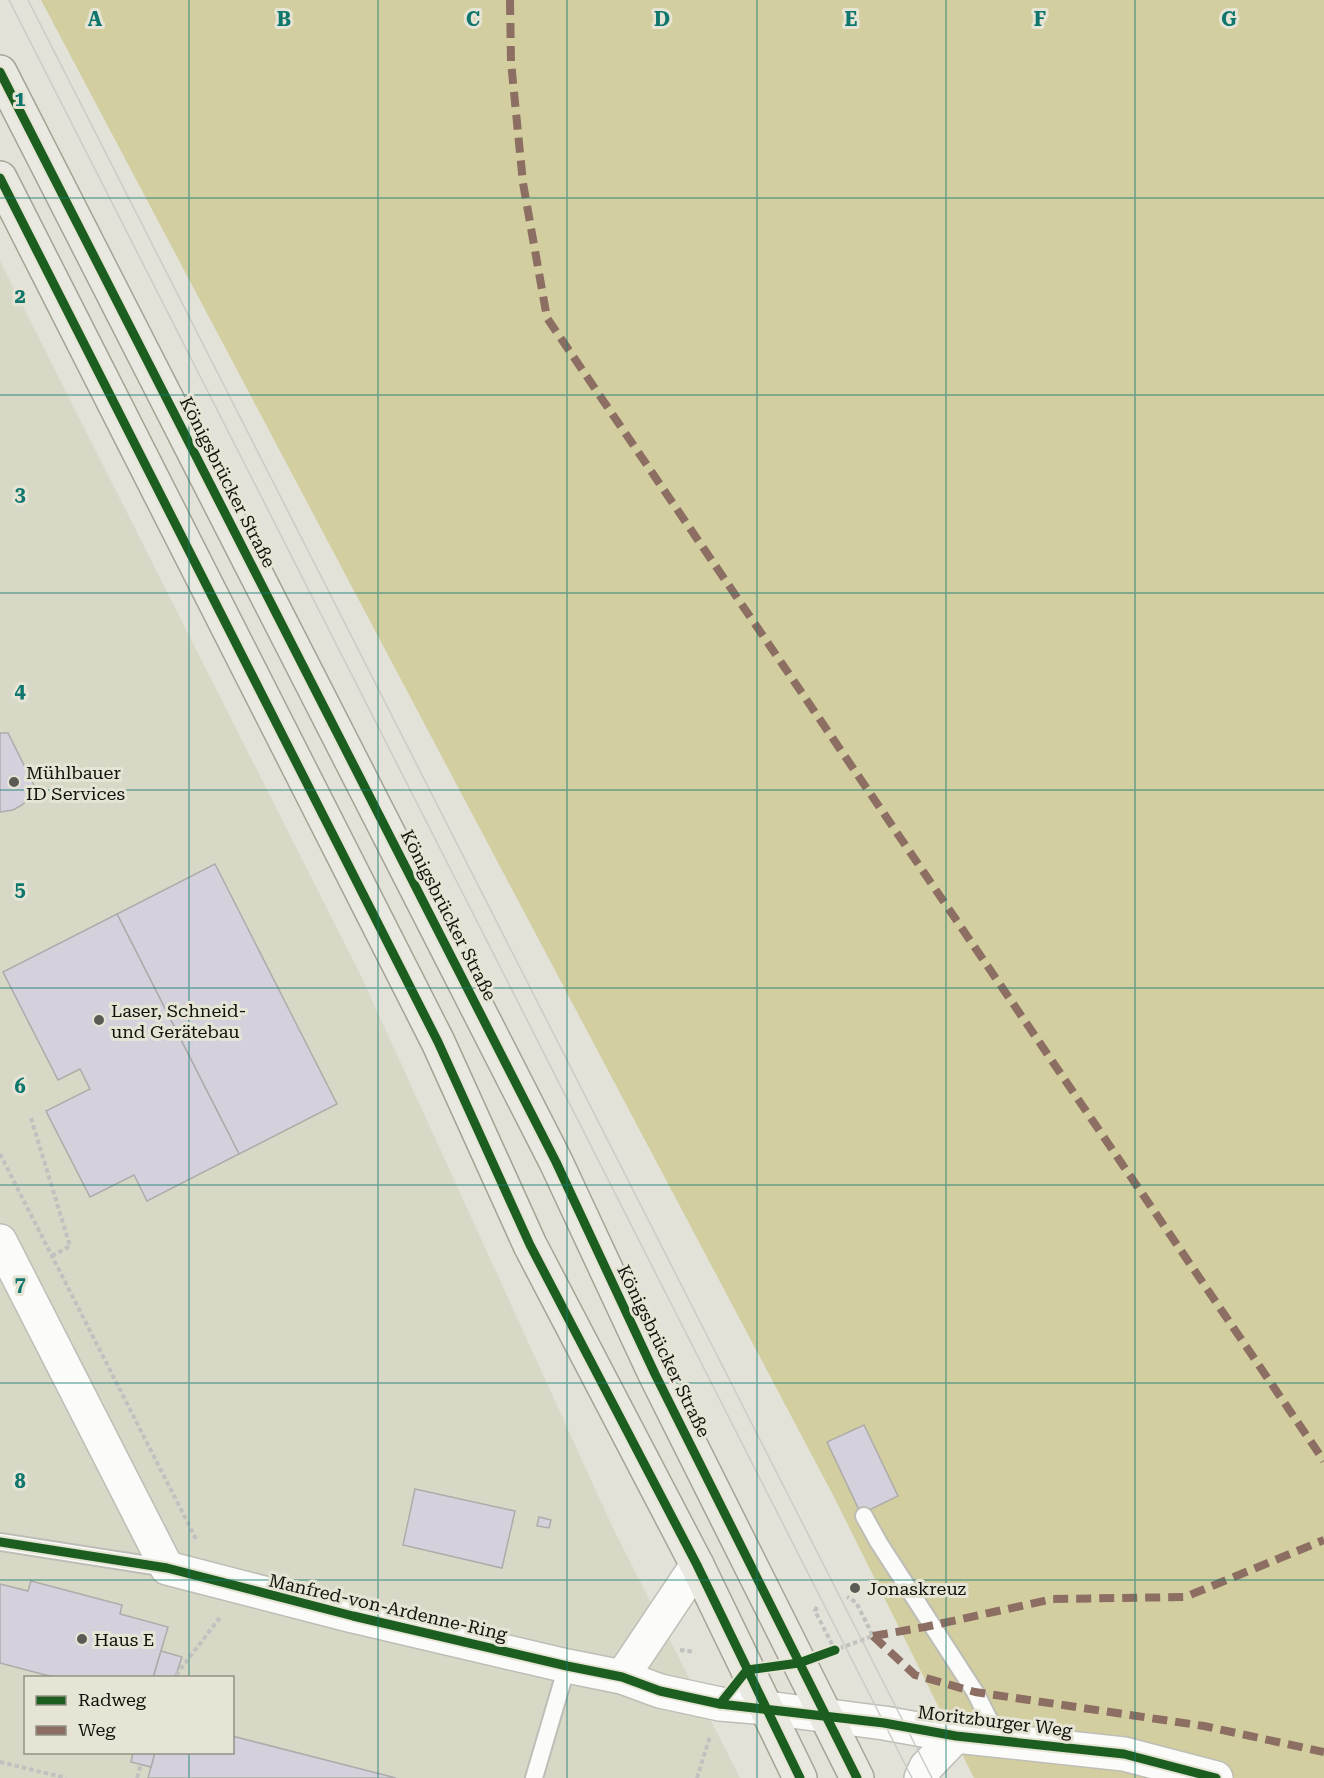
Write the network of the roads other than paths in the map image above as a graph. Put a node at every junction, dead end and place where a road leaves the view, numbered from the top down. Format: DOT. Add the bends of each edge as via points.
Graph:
graph roads {
  1 [pos="0,72"];
  2 [pos="0,178"];
  3 [pos="0,1241"];
  4 [pos="864,1516"];
  5 [pos="0,1542"];
  6 [pos="697,1565"];
  7 [pos="167,1568"];
  8 [pos="567,1666"];
  9 [pos="622,1677"];
  10 [pos="767,1708"];
  11 [pos="826,1716"];
  12 [pos="956,1736"];
  13 [pos="999,1739"];
  14 [pos="534,1778"];
  15 [pos="800,1778"];
  16 [pos="857,1778"];
  17 [pos="921,1778"];
  18 [pos="1216,1778"];
  1 -- 11 [label="main road, Königsbrücker Straße" via="556,1162 655,1374"];
  2 -- 6 [label="main road" via="438,1042 530,1245"];
  3 -- 7 [label="street"];
  4 -- 13 [label="lane" via="975,1692"];
  5 -- 7 [label="lane, Manfred-von-Ardenne-Ring"];
  6 -- 9 [label="street"];
  6 -- 10 [label="main road"];
  7 -- 8 [label="street, Manfred-von-Ardenne-Ring"];
  8 -- 9 [label="street, Manfred-von-Ardenne-Ring"];
  8 -- 14 [label="lane"];
  9 -- 10 [label="street, Manfred-von-Ardenne-Ring" via="660,1691 720,1704"];
  10 -- 11 [label="street, Moritzburger Weg"];
  10 -- 15 [label="main road"];
  11 -- 12 [label="street, Moritzburger Weg"];
  11 -- 16 [label="main road, Königsbrücker Straße"];
  12 -- 13 [label="street, Moritzburger Weg"];
  12 -- 17 [label="street" via="926,1767"];
  13 -- 18 [label="street, Moritzburger Weg" via="1124,1754"];
}
